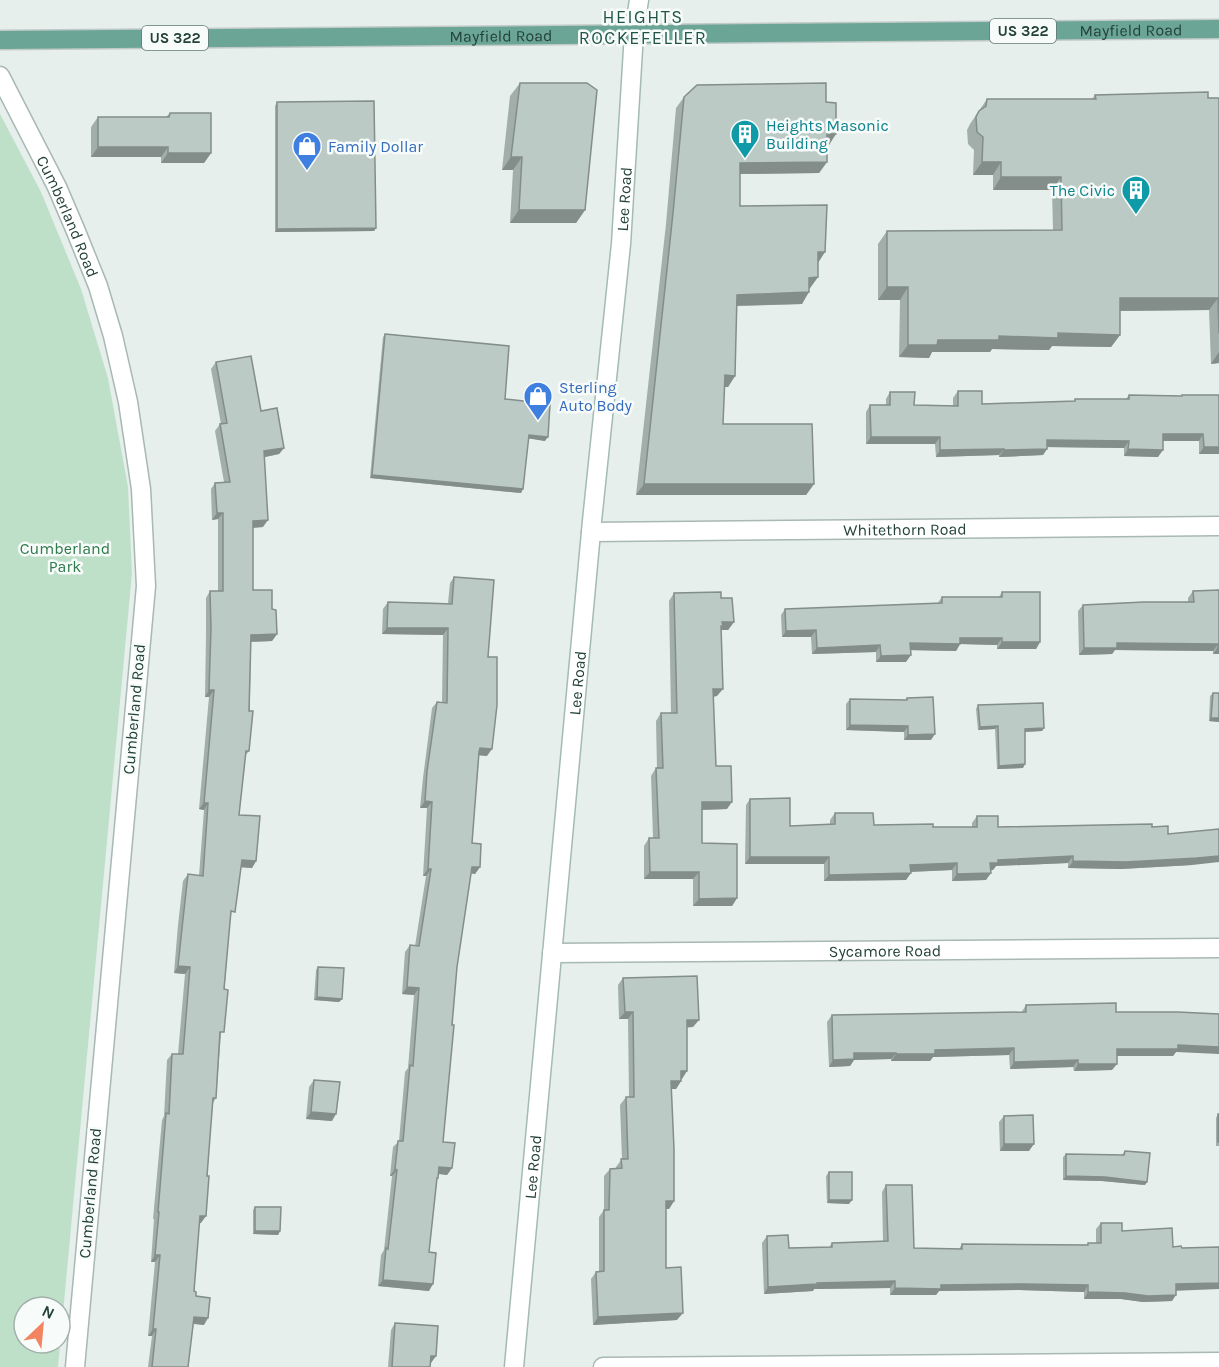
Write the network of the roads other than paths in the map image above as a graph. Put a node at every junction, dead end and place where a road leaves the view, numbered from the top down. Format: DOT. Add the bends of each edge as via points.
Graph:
graph roads {
  1 [pos="639,0"];
  2 [pos="1219,29"];
  3 [pos="634,33"];
  4 [pos="0,40"];
  5 [pos="0,76"];
  6 [pos="1219,526"];
  7 [pos="591,532"];
  8 [pos="1219,948"];
  9 [pos="552,953"];
  10 [pos="1219,1362"];
  11 [pos="75,1367"];
  12 [pos="514,1367"];
  13 [pos="603,1367"];
  1 -- 3 [label="street, Lee Road"];
  2 -- 3 [label="main road, Mayfield Road / US 322"];
  3 -- 4 [label="main road, Mayfield Road / US 322"];
  3 -- 7 [label="street, Lee Road" via="621,244"];
  5 -- 11 [label="street, Cumberland Road" via="57,188 98,286 128,402 141,489 146,586"];
  6 -- 7 [label="street, Whitethorn Road"];
  7 -- 9 [label="street, Lee Road"];
  8 -- 9 [label="street, Sycamore Road"];
  9 -- 12 [label="street, Lee Road"];
  10 -- 13 [label="street"];
}
